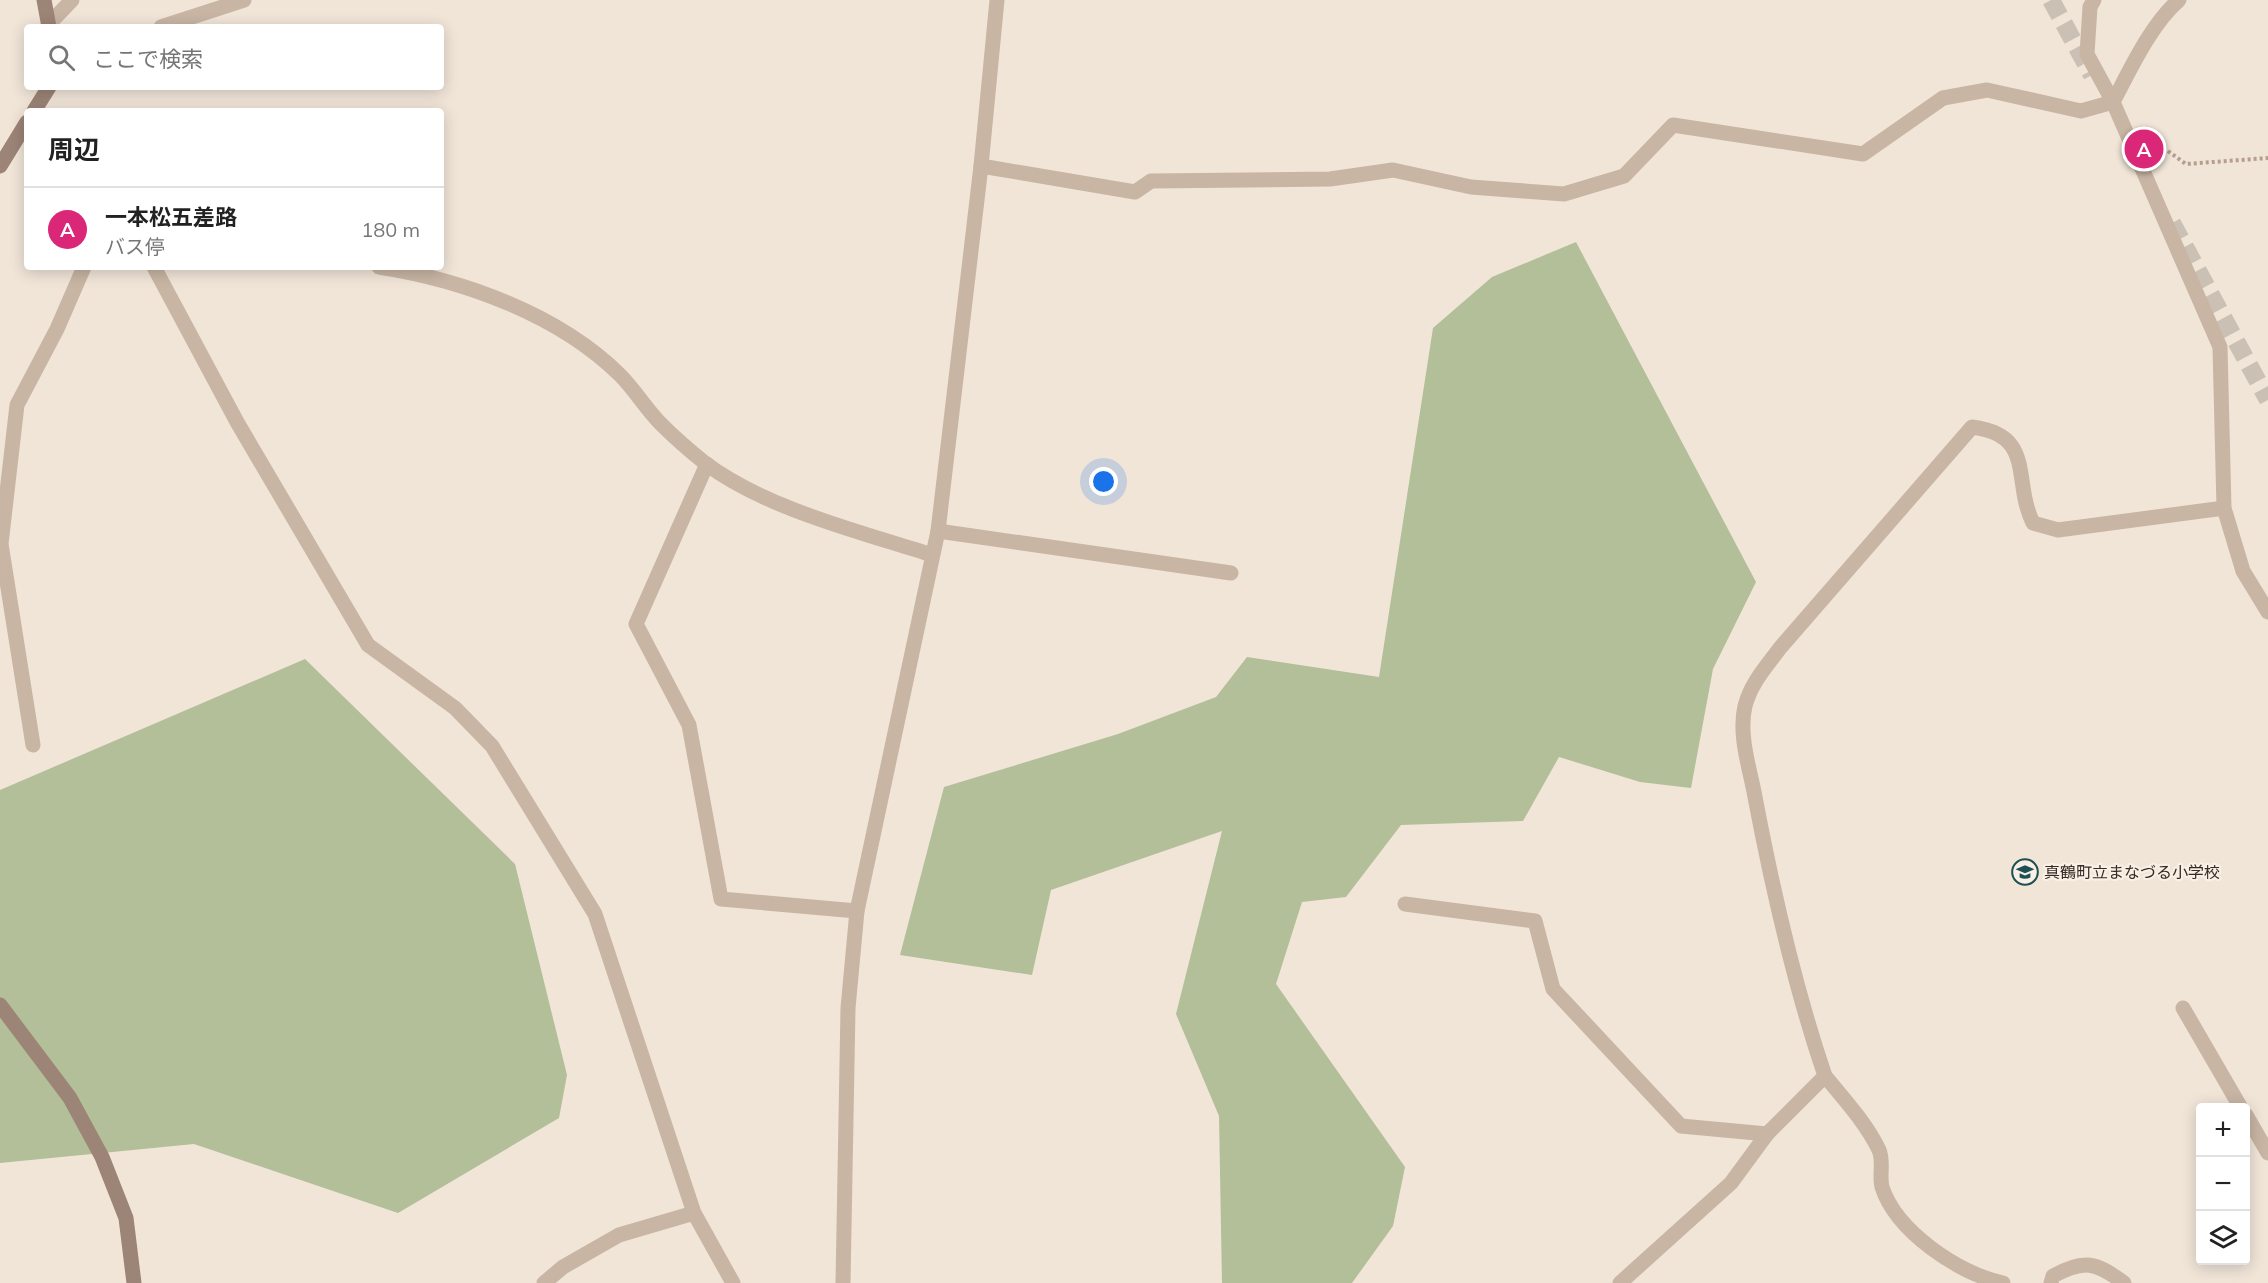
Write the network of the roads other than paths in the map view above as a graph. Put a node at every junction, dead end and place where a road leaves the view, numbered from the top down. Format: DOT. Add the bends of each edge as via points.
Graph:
graph roads {
  1 [pos="44,0"];
  2 [pos="72,0"];
  3 [pos="244,0"];
  4 [pos="997,0"];
  5 [pos="2094,0"];
  6 [pos="2179,0"];
  7 [pos="48,24"];
  8 [pos="50,24"];
  9 [pos="170,24"];
  10 [pos="47,90"];
  11 [pos="2113,102"];
  12 [pos="36,108"];
  13 [pos="24,127"];
  14 [pos="0,166"];
  15 [pos="981,166"];
  16 [pos="83,270"];
  17 [pos="156,270"];
  18 [pos="398,270"];
  19 [pos="706,464"];
  20 [pos="2224,508"];
  21 [pos="938,531"];
  22 [pos="932,555"];
  23 [pos="1232,573"];
  24 [pos="2268,612"];
  25 [pos="33,745"];
  26 [pos="1405,904"];
  27 [pos="857,911"];
  28 [pos="0,1005"];
  29 [pos="2183,1008"];
  30 [pos="1825,1076"];
  31 [pos="2239,1103"];
  32 [pos="2250,1122"];
  33 [pos="1767,1134"];
  34 [pos="2268,1153"];
  35 [pos="694,1213"];
  36 [pos="134,1283"];
  37 [pos="544,1283"];
  38 [pos="733,1283"];
  39 [pos="843,1283"];
  40 [pos="1620,1283"];
  41 [pos="2003,1283"];
  42 [pos="2051,1283"];
  43 [pos="2124,1283"];
  1 -- 7 [label="street"];
  2 -- 8 [label="street"];
  3 -- 9 [label="street"];
  4 -- 15 [label="street"];
  5 -- 11 [label="street" via="2090,7 2087,54"];
  6 -- 11 [label="street" via="2136,59"];
  10 -- 12 [label="street"];
  11 -- 15 [label="street" via="2081,111 1987,90 1943,98 1863,154 1673,125 1624,176 1564,194 1471,187 1393,170 1330,179 1151,181 1135,192"];
  11 -- 20 [label="street" via="2220,347"];
  13 -- 14 [label="street"];
  15 -- 21 [label="street"];
  16 -- 25 [label="street" via="17,405 1,544"];
  17 -- 35 [label="street" via="237,422 368,645 455,708 492,746 595,914"];
  18 -- 19 [label="street" via="488,294 562,330 620,375 660,423"];
  19 -- 22 [label="street" via="809,515"];
  19 -- 27 [label="street" via="636,624 689,725 721,899"];
  20 -- 24 [label="street" via="2243,571"];
  20 -- 30 [label="street" via="2058,530 2033,523 2025,506 2020,468 2011,442 1992,429 1972,427 1754,683 1745,708 1746,751 1771,884 1804,1014"];
  21 -- 22 [label="street"];
  21 -- 23 [label="street"];
  22 -- 27 [label="street"];
  26 -- 33 [label="street" via="1535,921 1553,988 1681,1126"];
  27 -- 39 [label="street" via="849,1008"];
  28 -- 36 [label="street" via="70,1098 102,1157 126,1218"];
  29 -- 31 [label="street"];
  30 -- 33 [label="street"];
  30 -- 41 [label="street" via="1880,1152 1882,1185 1893,1208 1931,1249 1983,1279"];
  32 -- 34 [label="street"];
  33 -- 40 [label="street" via="1731,1183"];
  35 -- 37 [label="street" via="619,1235 563,1267"];
  35 -- 38 [label="street"];
  42 -- 43 [label="street" via="2053,1276 2072,1265 2088,1264 2108,1271"];
}
